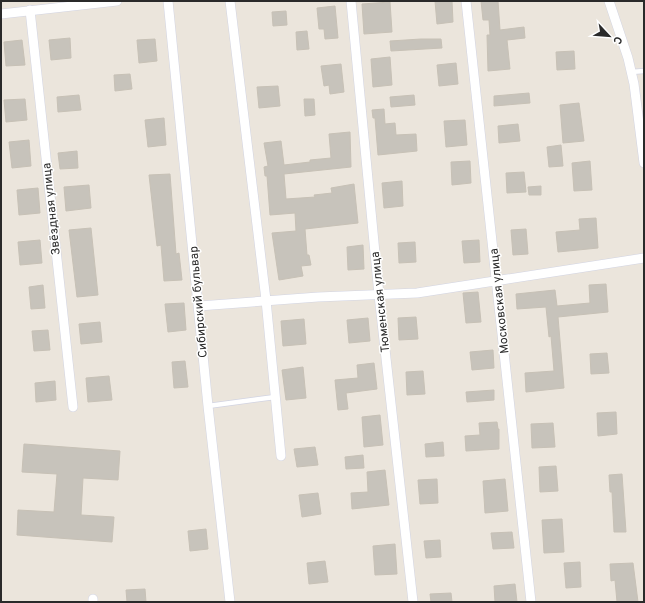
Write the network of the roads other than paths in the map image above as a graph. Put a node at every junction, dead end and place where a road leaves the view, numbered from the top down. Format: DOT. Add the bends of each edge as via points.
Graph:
graph roads {
  1 [pos="116,1"];
  2 [pos="168,1"];
  3 [pos="230,1"];
  4 [pos="351,1"];
  5 [pos="466,1"];
  6 [pos="609,1"];
  7 [pos="103,2"];
  8 [pos="30,10"];
  9 [pos="1,14"];
  10 [pos="644,71"];
  11 [pos="632,72"];
  12 [pos="644,163"];
  13 [pos="644,258"];
  14 [pos="497,280"];
  15 [pos="379,295"];
  16 [pos="266,300"];
  17 [pos="199,306"];
  18 [pos="275,397"];
  19 [pos="208,406"];
  20 [pos="73,407"];
  21 [pos="281,456"];
  22 [pos="230,602"];
  23 [pos="412,602"];
  24 [pos="531,602"];
  1 -- 7 [label="street"];
  2 -- 17 [label="street, Сибирский бульвар"];
  3 -- 16 [label="street"];
  4 -- 15 [label="street, Тюменская улица"];
  5 -- 14 [label="street, Московская улица"];
  6 -- 11 [label="street"];
  7 -- 8 [label="street"];
  8 -- 9 [label="street"];
  8 -- 20 [label="street, Звёздная улица"];
  10 -- 11 [label="lane"];
  11 -- 12 [label="street"];
  13 -- 14 [label="street"];
  14 -- 15 [label="street" via="417,293"];
  14 -- 24 [label="street, Московская улица"];
  15 -- 16 [label="street"];
  15 -- 23 [label="street, Тюменская улица"];
  16 -- 17 [label="street"];
  16 -- 18 [label="street"];
  17 -- 19 [label="street, Сибирский бульвар"];
  18 -- 19 [label="lane"];
  18 -- 21 [label="street"];
  19 -- 22 [label="street, Сибирский бульвар"];
}
